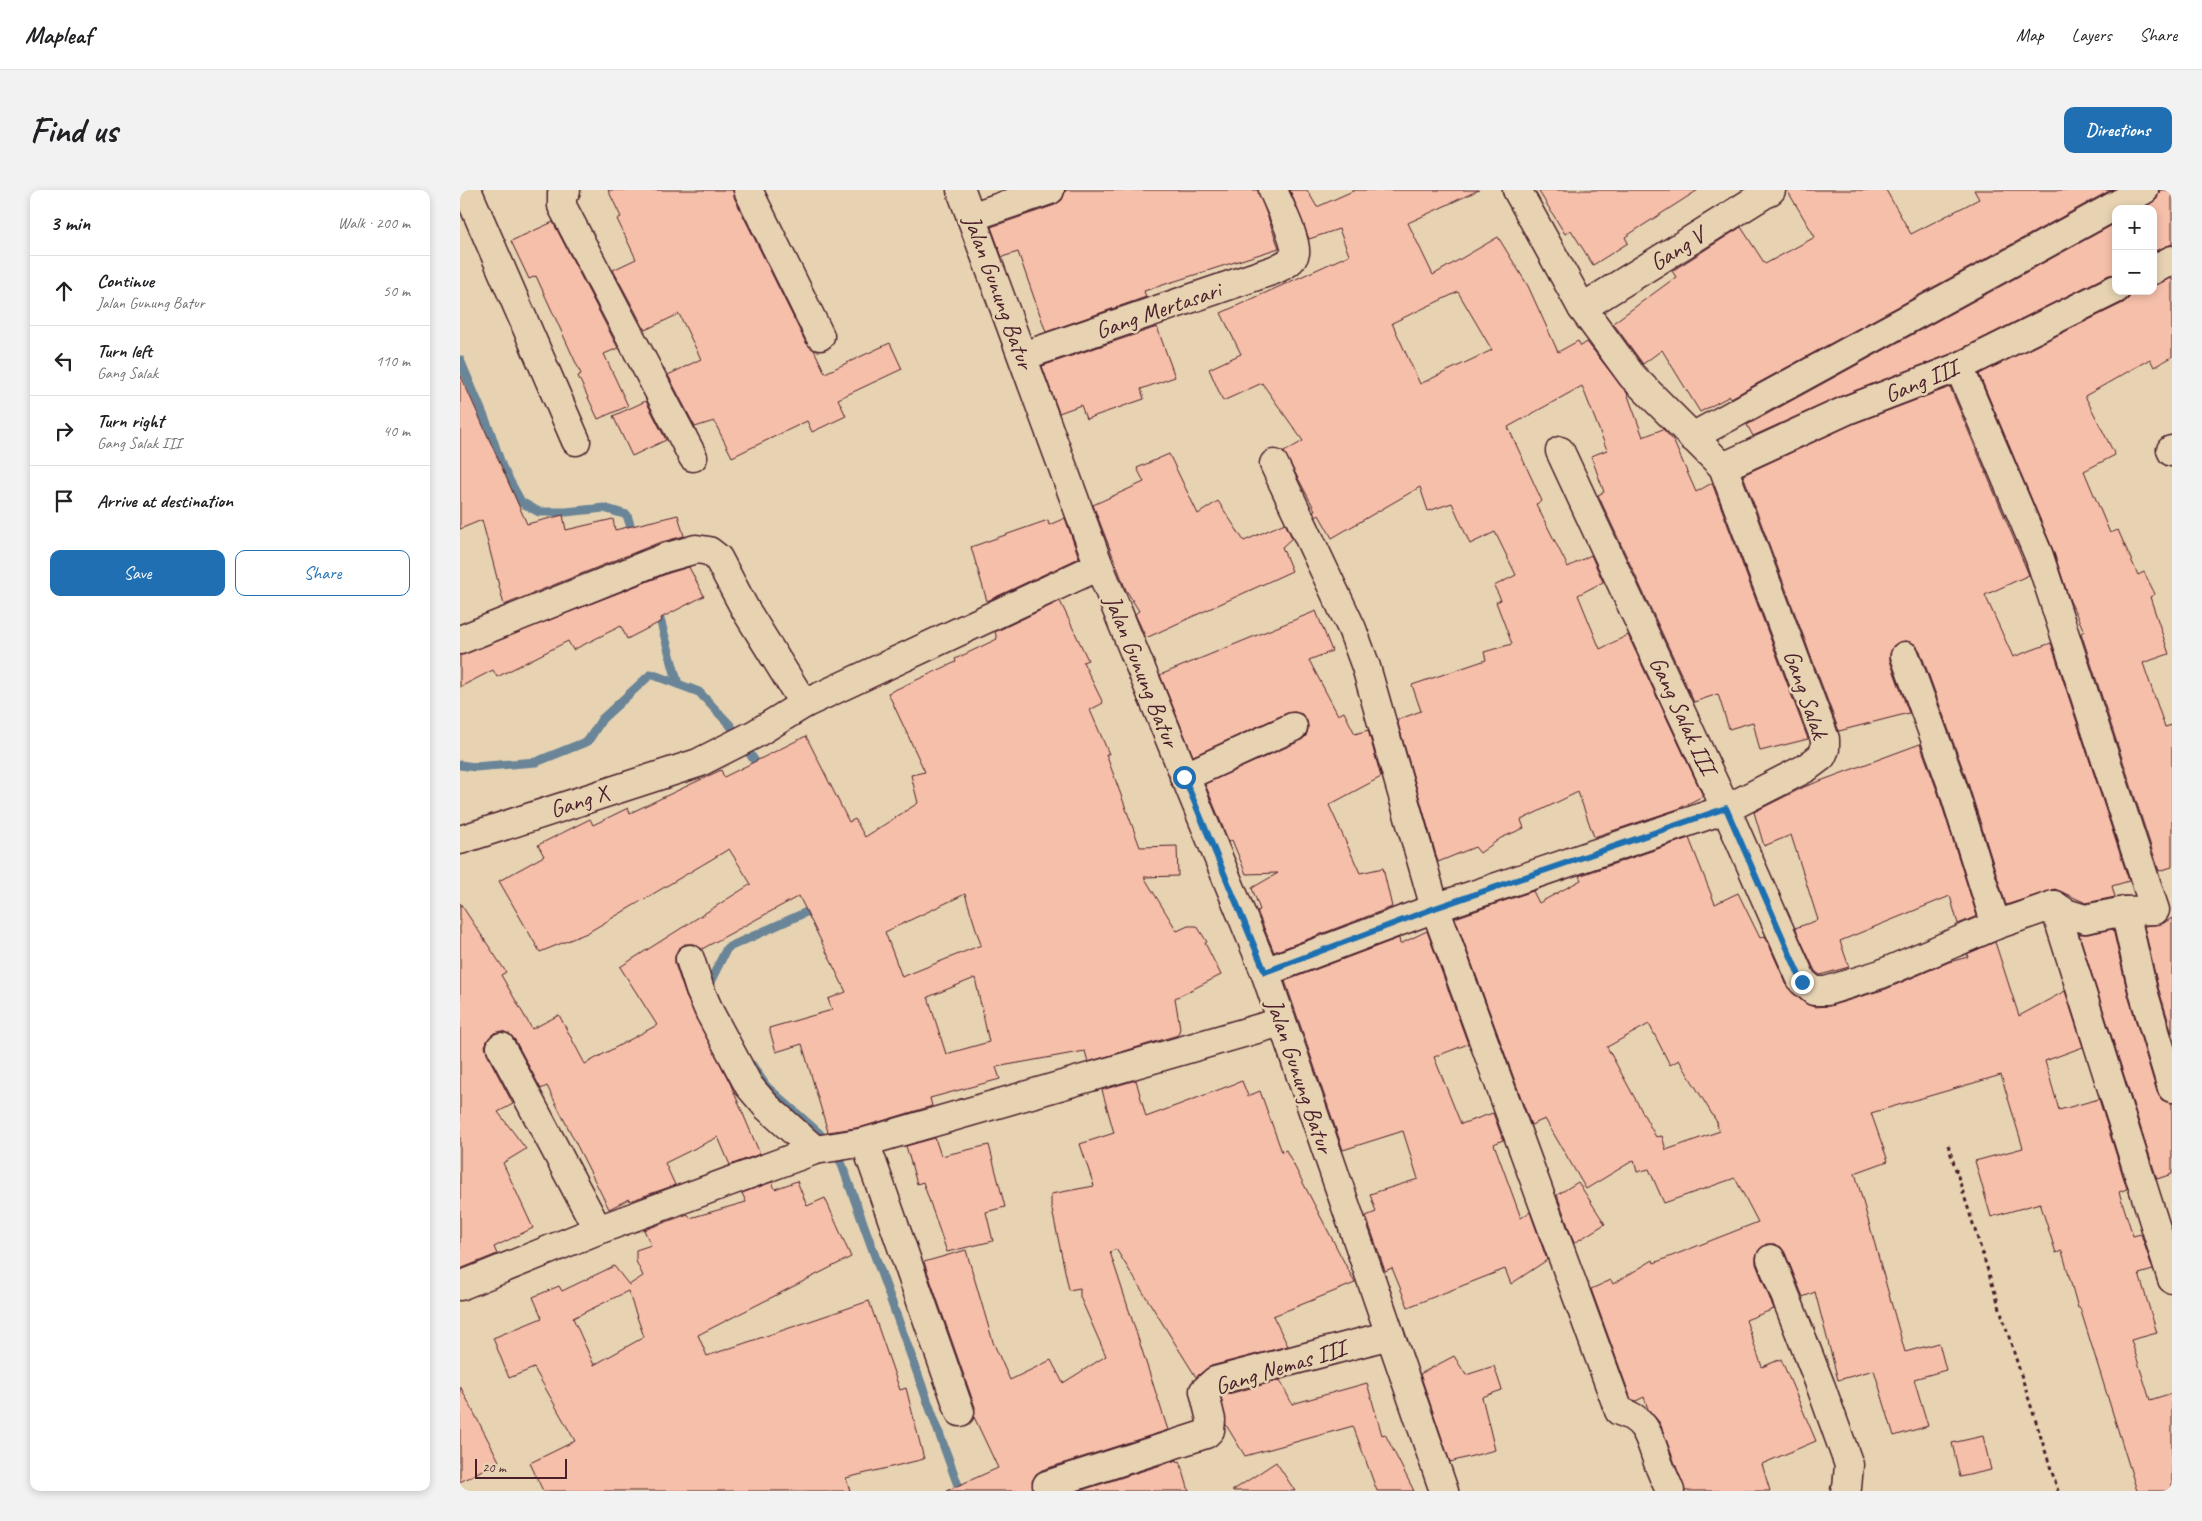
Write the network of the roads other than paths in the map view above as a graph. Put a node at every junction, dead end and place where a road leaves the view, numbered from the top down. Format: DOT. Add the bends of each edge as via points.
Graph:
graph roads {
  1 [pos="467,190"];
  2 [pos="566,190"];
  3 [pos="748,190"];
  4 [pos="961,190"];
  5 [pos="1050,190"];
  6 [pos="1273,190"];
  7 [pos="1517,190"];
  8 [pos="1771,190"];
  9 [pos="2144,190"];
  10 [pos="971,217"];
  11 [pos="2172,260"];
  12 [pos="2157,268"];
  13 [pos="2112,291"];
  14 [pos="1582,308"];
  15 [pos="820,336"];
  16 [pos="1023,356"];
  17 [pos="1959,367"];
  18 [pos="1692,437"];
  19 [pos="576,441"];
  20 [pos="1560,451"];
  21 [pos="693,457"];
  22 [pos="1274,464"];
  23 [pos="1723,467"];
  24 [pos="1099,566"];
  25 [pos="460,640"];
  26 [pos="1905,656"];
  27 [pos="804,704"];
  28 [pos="1292,727"];
  29 [pos="1184,777"];
  30 [pos="1726,808"];
  31 [pos="460,840"];
  32 [pos="2054,905"];
  33 [pos="1435,908"];
  34 [pos="2163,909"];
  35 [pos="2125,912"];
  36 [pos="1996,925"];
  37 [pos="690,959"];
  38 [pos="1265,972"];
  39 [pos="1281,1022"];
  40 [pos="501,1047"];
  41 [pos="2172,1088"];
  42 [pos="840,1146"];
  43 [pos="598,1230"];
  44 [pos="1771,1259"];
  45 [pos="2172,1279"];
  46 [pos="460,1286"];
  47 [pos="1390,1335"];
  48 [pos="960,1412"];
  49 [pos="1047,1484"];
  50 [pos="1444,1491"];
  51 [pos="1670,1491"];
  52 [pos="1845,1491"];
  1 -- 19 [label="street"];
  2 -- 21 [label="street" via="562,194 562,206"];
  3 -- 15 [label="street"];
  4 -- 10 [label="street, Jalan Gunung Batur"];
  5 -- 10 [label="street"];
  6 -- 16 [label="street, Gang Mertasari" via="1293,240 1295,252 1291,259 1274,270"];
  7 -- 14 [label="street, Gang Salak"];
  8 -- 14 [label="street, Gang V"];
  9 -- 18 [label="street"];
  10 -- 16 [label="street, Jalan Gunung Batur"];
  11 -- 12 [label="street"];
  13 -- 17 [label="street, Gang III"];
  14 -- 18 [label="street, Gang Salak" via="1632,376"];
  16 -- 24 [label="street, Jalan Gunung Batur"];
  17 -- 23 [label="street, Gang III" via="1847,410"];
  17 -- 34 [label="street" via="2039,556"];
  18 -- 23 [label="street, Gang Salak"];
  20 -- 30 [label="street, Gang Salak III"];
  22 -- 33 [label="street" via="1352,629 1366,667"];
  23 -- 30 [label="street, Gang Salak" via="1825,739 1822,756 1806,768"];
  24 -- 27 [label="street, Gang X"];
  24 -- 29 [label="street, Jalan Gunung Batur"];
  25 -- 27 [label="street" via="664,558 696,549 709,551 718,558"];
  26 -- 36 [label="street" via="1953,788"];
  27 -- 31 [label="street, Gang X" via="755,734 698,762"];
  28 -- 29 [label="street"];
  29 -- 38 [label="street, Jalan Gunung Batur"];
  30 -- 33 [label="street, Gang Salak"];
  30 -- 36 [label="street, Gang Salak III" via="1802,982 1814,991 1826,991 1882,974"];
  32 -- 35 [label="street" via="2085,919"];
  32 -- 36 [label="street"];
  32 -- 45 [label="street"];
  33 -- 38 [label="street, Gang Salak"];
  33 -- 51 [label="street" via="1619,1411 1642,1423"];
  34 -- 35 [label="street"];
  35 -- 41 [label="street" via="2143,991"];
  37 -- 42 [label="street" via="710,1013 749,1086 767,1107"];
  38 -- 39 [label="street, Jalan Gunung Batur"];
  39 -- 42 [label="street"];
  39 -- 47 [label="street, Jalan Gunung Batur"];
  40 -- 43 [label="street"];
  42 -- 43 [label="street"];
  42 -- 48 [label="street"];
  43 -- 46 [label="street"];
  44 -- 52 [label="street" via="1848,1465"];
  47 -- 49 [label="street, Gang Nemas III" via="1215,1381 1204,1391 1212,1420 1206,1434"];
  47 -- 50 [label="street, Jalan Gunung Batur"];
}
